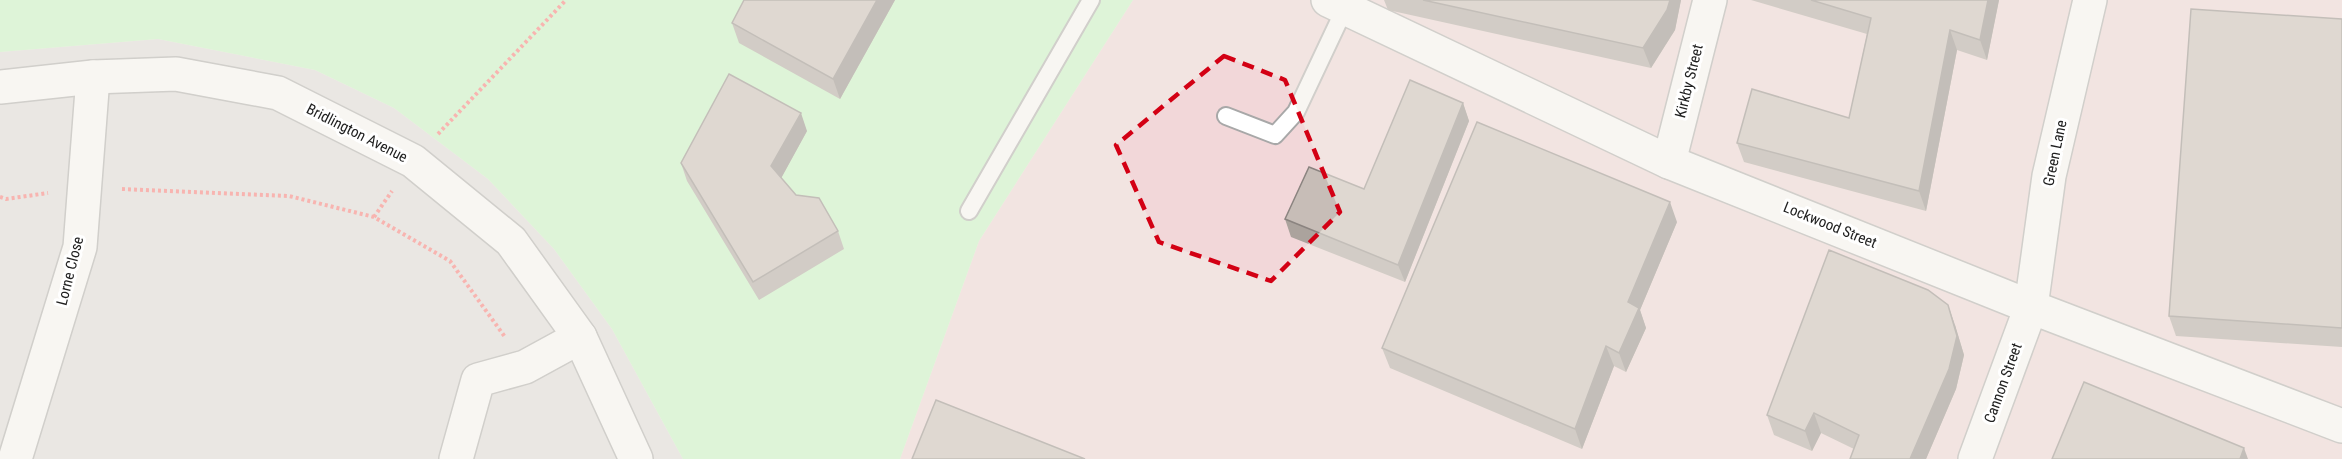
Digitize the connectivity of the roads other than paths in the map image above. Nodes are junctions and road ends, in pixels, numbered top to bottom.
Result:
1 (1091, 0) edge
2 (1710, 0) edge
3 (2090, 0) edge
4 (1337, 4) edge
5 (93, 77) junction
6 (0, 87) edge
7 (1226, 116) dead end
8 (1669, 162) junction
9 (969, 211) dead end
10 (2031, 307) junction
11 (580, 337) junction
12 (2342, 426) edge
13 (15, 459) edge
14 (456, 459) edge
15 (636, 459) edge
16 (1975, 459) edge

1 - 9 lane
2 - 8 street, Kirkby Street
3 - 10 street, Green Lane
4 - 7 lane
4 - 8 street, Lockwood Street
5 - 6 street, Bridlington Avenue
5 - 11 street, Bridlington Avenue
5 - 13 street, Lorne Close
8 - 10 street, Lockwood Street
10 - 12 street, Lockwood Street
10 - 16 street, Cannon Street
11 - 14 street
11 - 15 street, Bridlington Avenue

